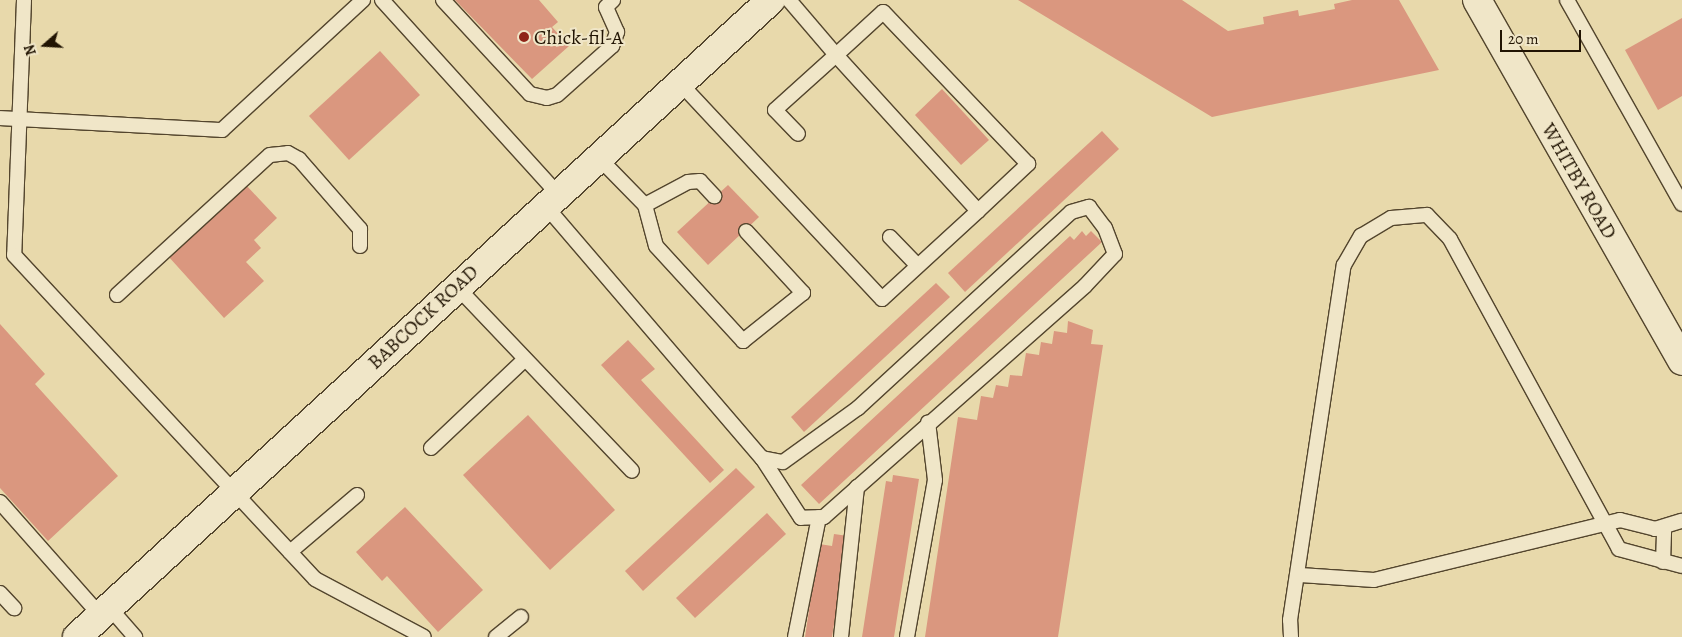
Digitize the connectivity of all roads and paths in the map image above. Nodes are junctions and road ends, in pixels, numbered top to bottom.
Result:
1 (24, 0) edge
2 (363, 0) edge
3 (382, 0) edge
4 (443, 0) edge
5 (771, 0) edge
6 (789, 0) edge
7 (1477, 0) edge
8 (1567, 0) edge
9 (610, 3) edge
10 (836, 55) junction
11 (679, 82) junction
12 (0, 118) edge
13 (20, 119) junction
14 (798, 134) dead end
15 (597, 156) junction
16 (714, 196) dead end
17 (550, 199) junction
18 (1682, 204) edge
19 (645, 205) junction
20 (978, 211) junction
21 (746, 231) dead end
22 (890, 237) dead end
23 (360, 246) dead end
24 (918, 266) junction
25 (456, 286) junction
26 (117, 295) dead end
27 (525, 359) junction
28 (1682, 361) edge
29 (928, 422) junction
30 (431, 448) dead end
31 (762, 458) junction
32 (632, 471) dead end
33 (857, 487) junction
34 (233, 492) junction
35 (357, 495) dead end
36 (0, 502) edge
37 (819, 518) junction
38 (1682, 521) edge
39 (1602, 525) junction
40 (1664, 529) junction
41 (290, 552) junction
42 (1663, 562) junction
43 (1682, 566) edge
44 (1300, 575) junction
45 (0, 593) edge
46 (14, 608) dead end
47 (104, 611) junction
48 (521, 617) dead end
49 (77, 637) edge
50 (134, 637) edge
51 (424, 637) edge
52 (496, 637) edge
53 (795, 637) edge
54 (841, 637) edge
55 (907, 637) edge
56 (1291, 637) edge

1 - 13 lane
2 - 13 lane
3 - 17 lane
4 - 9 lane
5 - 11 main road, BABCOCK ROAD
6 - 10 lane
7 - 28 main road, WHITBY ROAD
8 - 18 lane
10 - 14 lane
10 - 20 lane
10 - 20 lane
11 - 15 main road, BABCOCK ROAD
11 - 24 lane
12 - 13 lane
13 - 34 lane
15 - 17 main road, BABCOCK ROAD
15 - 19 lane
16 - 19 lane
17 - 25 main road, BABCOCK ROAD
17 - 31 lane
19 - 21 lane
20 - 24 lane
22 - 24 lane
23 - 26 lane
25 - 27 lane
25 - 34 main road, BABCOCK ROAD
27 - 30 lane
27 - 32 lane
29 - 31 lane
29 - 33 lane
29 - 55 lane
31 - 37 lane
33 - 37 lane
33 - 54 lane
34 - 41 lane
34 - 47 main road, BABCOCK ROAD
35 - 41 lane
36 - 47 lane
37 - 53 lane
38 - 40 lane
39 - 40 lane
39 - 42 lane
39 - 44 lane
39 - 44 lane
40 - 42 lane
41 - 51 lane
42 - 43 lane
44 - 56 lane
45 - 46 lane
47 - 49 main road, BABCOCK ROAD
47 - 50 lane
48 - 52 lane

